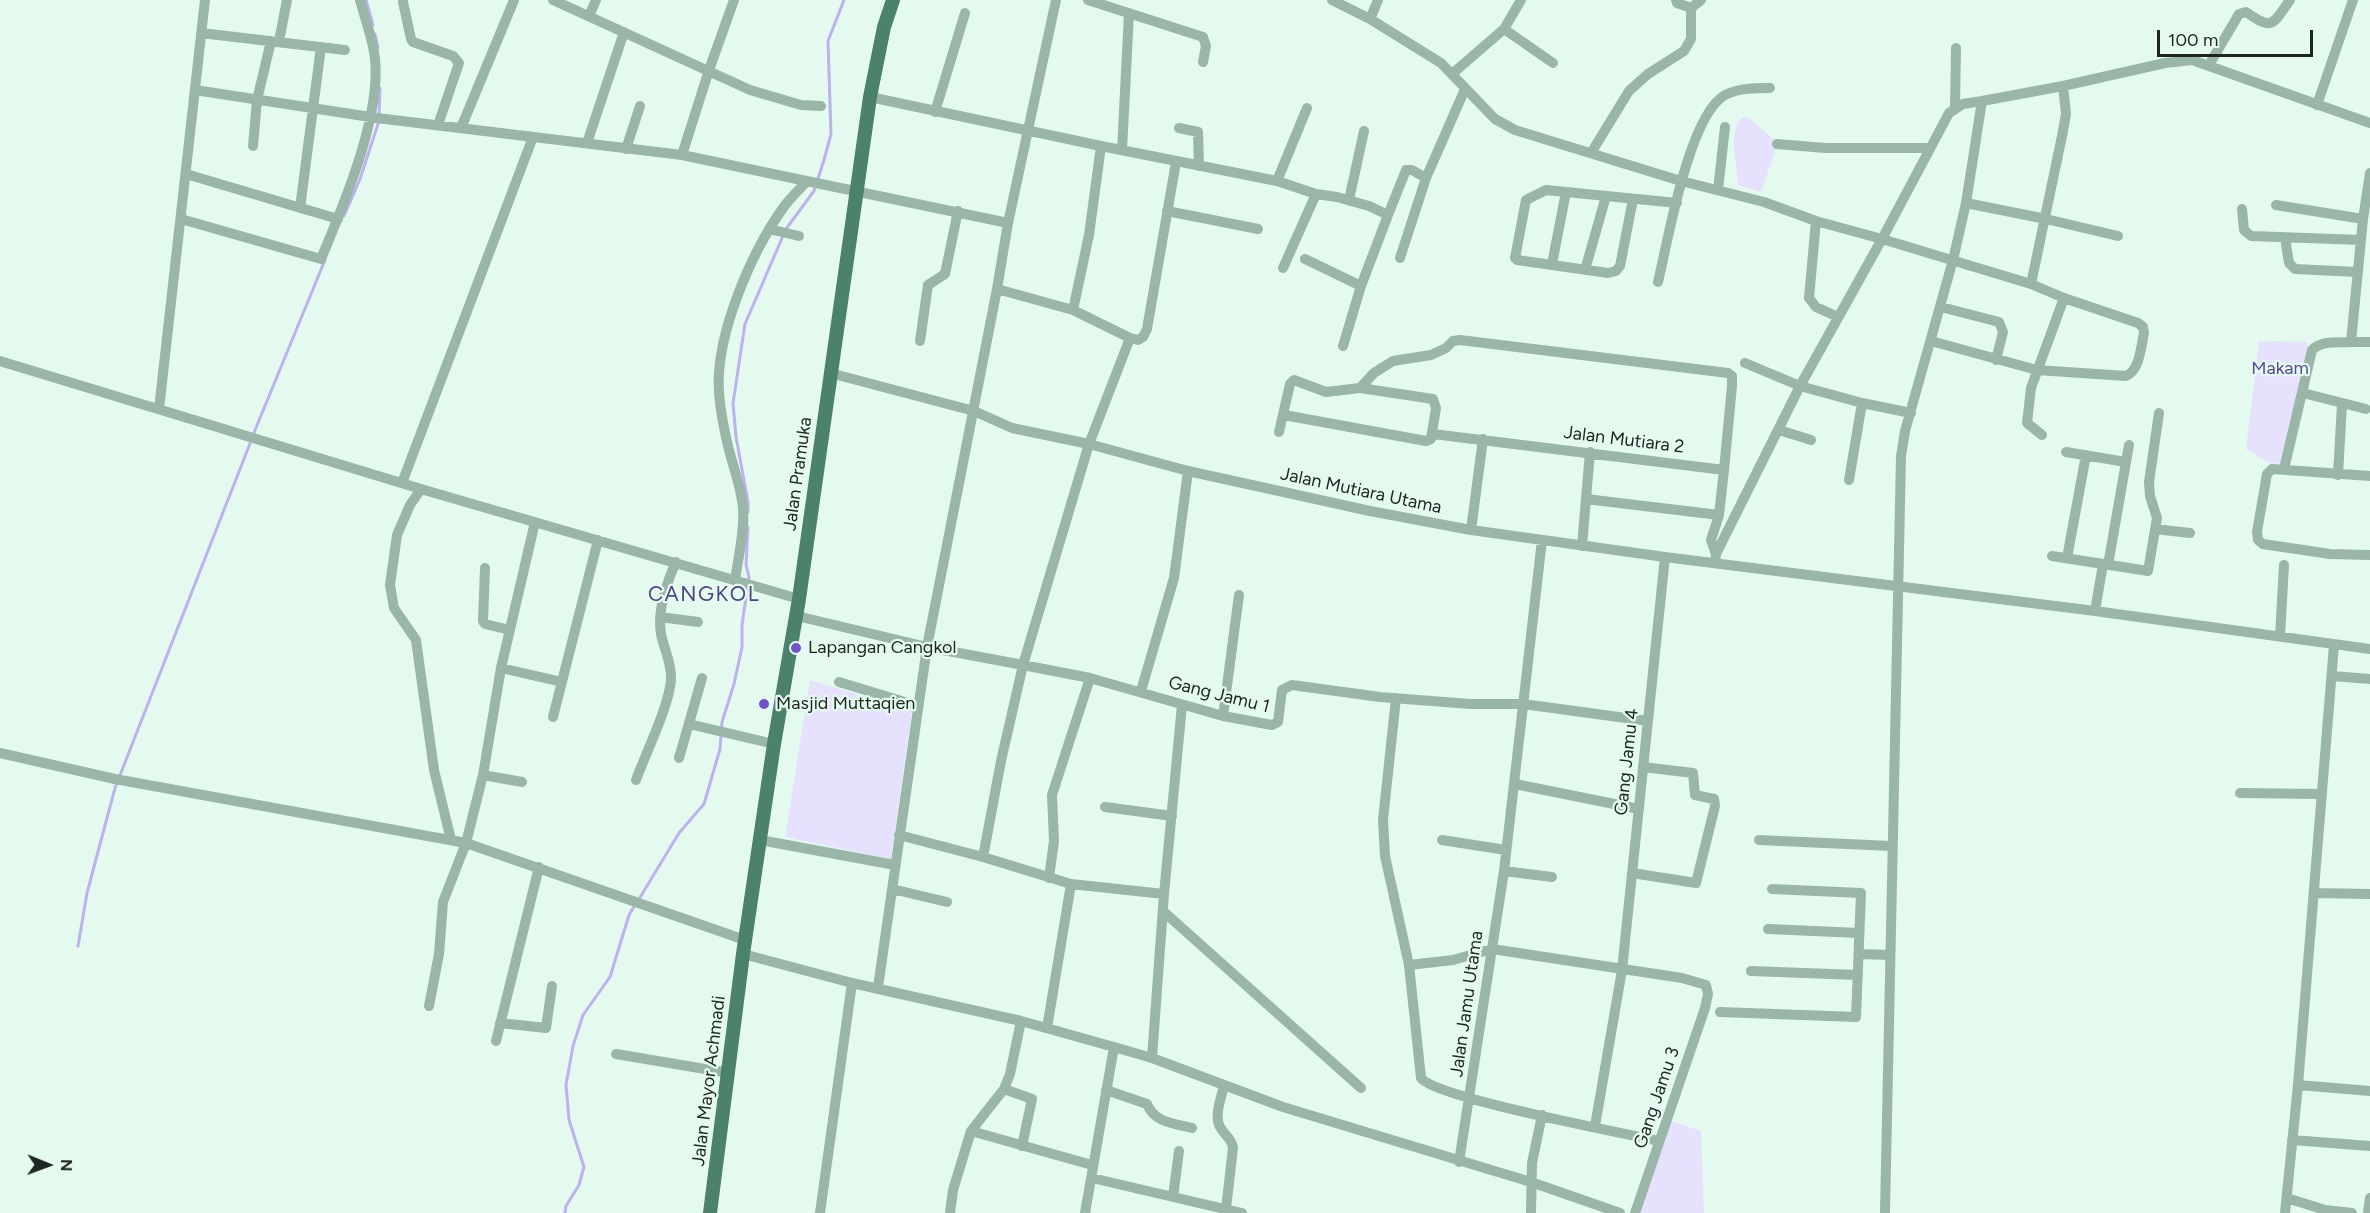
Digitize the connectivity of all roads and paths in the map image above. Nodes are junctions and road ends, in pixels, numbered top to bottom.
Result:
1 (205, 0) edge
2 (287, 0) edge
3 (360, 0) edge
4 (514, 0) edge
5 (553, 0) edge
6 (597, 0) edge
7 (734, 0) edge
8 (893, 0) edge
9 (1056, 0) edge
10 (1088, 0) edge
11 (1332, 0) edge
12 (1378, 0) edge
13 (1521, 0) edge
14 (1676, 0) edge
15 (1701, 0) edge
16 (2290, 0) edge
17 (2353, 0) edge
18 (403, 2) dead end
19 (1110, 3) edge
20 (1691, 8) junction
21 (965, 13) dead end
22 (1129, 13) junction
23 (589, 16) junction
24 (1370, 20) junction
25 (1504, 28) junction
26 (624, 32) junction
27 (201, 33) junction
28 (275, 41) junction
29 (321, 47) junction
30 (1956, 48) dead end
31 (345, 50) dead end
32 (1203, 62) dead end
33 (1553, 63) dead end
34 (2210, 65) junction
35 (709, 70) junction
36 (1452, 74) junction
37 (2063, 86) junction
38 (1770, 88) dead end
39 (1465, 89) junction
40 (195, 90) junction
41 (870, 97) junction
42 (257, 100) junction
43 (1982, 101) junction
44 (2317, 105) junction
45 (640, 106) dead end
46 (821, 106) dead end
47 (1955, 107) junction
48 (1307, 108) dead end
49 (314, 109) junction
50 (935, 112) junction
51 (378, 118) junction
52 (2370, 123) edge
53 (438, 125) junction
54 (1725, 127) dead end
55 (461, 128) junction
56 (1179, 128) dead end
57 (1364, 131) dead end
58 (1028, 132) junction
59 (533, 137) junction
60 (587, 143) junction
61 (1777, 144) dead end
62 (253, 146) dead end
63 (1101, 146) junction
64 (1930, 148) junction
65 (627, 149) junction
66 (1122, 150) junction
67 (1591, 153) junction
68 (682, 155) junction
69 (1176, 162) junction
70 (1199, 166) junction
71 (186, 174) junction
72 (2370, 174) edge
73 (1426, 178) junction
74 (1277, 181) junction
75 (813, 182) junction
76 (1681, 182) junction
77 (858, 190) junction
78 (1718, 190) junction
79 (1566, 192) junction
80 (1316, 194) junction
81 (1606, 195) junction
82 (1633, 199) junction
83 (1349, 201) junction
84 (1677, 203) junction
85 (1966, 203) junction
86 (2276, 206) dead end
87 (300, 208) junction
88 (2242, 208) dead end
89 (958, 211) junction
90 (1167, 211) junction
91 (1388, 215) junction
92 (182, 219) junction
93 (338, 219) junction
94 (2046, 219) junction
95 (2363, 219) junction
96 (1816, 221) junction
97 (1008, 223) junction
98 (769, 229) junction
99 (1258, 229) dead end
100 (799, 236) dead end
101 (2118, 236) dead end
102 (2285, 238) junction
103 (1882, 239) junction
104 (2361, 240) junction
105 (1400, 258) dead end
106 (1305, 259) dead end
107 (1953, 260) junction
108 (1552, 264) junction
109 (1283, 268) dead end
110 (1586, 270) junction
111 (2357, 272) junction
112 (1658, 282) dead end
113 (2031, 284) junction
114 (1361, 286) junction
115 (997, 290) junction
116 (2064, 298) junction
117 (1941, 307) junction
118 (1073, 310) junction
119 (1838, 317) junction
120 (1130, 338) junction
121 (920, 341) dead end
122 (1931, 341) junction
123 (2351, 342) junction
124 (2370, 342) edge
125 (1343, 346) dead end
126 (0, 360) edge
127 (1996, 360) junction
128 (1745, 363) dead end
129 (2037, 370) junction
130 (830, 373) junction
131 (1800, 386) junction
132 (1360, 388) junction
133 (2303, 393) junction
134 (1862, 403) junction
135 (2342, 404) junction
136 (159, 409) junction
137 (2366, 409) dead end
138 (974, 411) junction
139 (2159, 412) dead end
140 (1911, 413) junction
141 (1284, 415) junction
142 (1779, 430) junction
143 (1279, 432) dead end
144 (1433, 434) junction
145 (2042, 435) dead end
146 (1483, 439) junction
147 (1811, 440) dead end
148 (1089, 444) junction
149 (2129, 445) dead end
150 (1590, 452) junction
151 (2066, 452) dead end
152 (2086, 455) junction
153 (2126, 462) junction
154 (2284, 469) junction
155 (1724, 470) junction
156 (1188, 471) junction
157 (2337, 475) junction
158 (2370, 476) edge
159 (1849, 480) dead end
160 (402, 483) junction
161 (421, 489) junction
162 (1586, 499) junction
163 (1719, 515) junction
164 (535, 522) junction
165 (2155, 529) junction
166 (1471, 530) junction
167 (2190, 533) dead end
168 (598, 540) junction
169 (1542, 540) junction
170 (1582, 546) junction
171 (2370, 555) edge
172 (2052, 556) dead end
173 (1665, 557) junction
174 (2067, 558) junction
175 (1715, 559) junction
176 (676, 562) junction
177 (2105, 564) junction
178 (2284, 565) dead end
179 (485, 568) dead end
180 (745, 584) junction
181 (1897, 586) junction
182 (1239, 595) dead end
183 (799, 599) junction
184 (2095, 611) junction
185 (796, 616) junction
186 (660, 617) junction
187 (698, 622) dead end
188 (510, 630) junction
189 (2280, 636) junction
190 (2334, 645) junction
191 (927, 647) junction
192 (2370, 649) edge
193 (1023, 665) junction
194 (501, 668) junction
195 (2332, 676) junction
196 (702, 678) dead end
197 (1090, 678) junction
198 (2370, 679) edge
199 (562, 682) junction
200 (839, 682) dead end
201 (1141, 691) junction
202 (1396, 698) junction
203 (1523, 704) junction
204 (1182, 705) junction
205 (918, 706) junction
206 (1223, 716) junction
207 (553, 717) dead end
208 (1648, 721) junction
209 (689, 724) junction
210 (774, 744) junction
211 (1, 755) edge
212 (679, 758) dead end
213 (1643, 767) junction
214 (483, 775) junction
215 (636, 780) dead end
216 (522, 782) dead end
217 (1515, 784) junction
218 (2240, 793) dead end
219 (2321, 794) junction
220 (1105, 807) dead end
221 (1639, 809) junction
222 (1172, 816) junction
223 (899, 836) junction
224 (451, 840) junction
225 (760, 840) junction
226 (1442, 840) dead end
227 (1759, 840) dead end
228 (466, 843) junction
229 (1891, 846) junction
230 (1506, 850) junction
231 (983, 857) junction
232 (895, 865) junction
233 (539, 867) junction
234 (1504, 871) junction
235 (1632, 873) junction
236 (1552, 877) dead end
237 (1050, 878) junction
238 (1071, 884) junction
239 (892, 889) junction
240 (1772, 889) dead end
241 (2314, 893) junction
242 (1164, 894) junction
243 (2370, 894) edge
244 (947, 902) dead end
245 (1164, 912) junction
246 (1768, 929) dead end
247 (1859, 933) junction
248 (745, 940) junction
249 (1492, 949) junction
250 (743, 954) junction
251 (1858, 954) junction
252 (1889, 955) junction
253 (1409, 965) junction
254 (1622, 970) junction
255 (1751, 971) dead end
256 (1858, 975) junction
257 (852, 983) junction
258 (552, 986) dead end
259 (878, 987) junction
260 (429, 1006) dead end
261 (1720, 1012) dead end
262 (1022, 1021) junction
263 (500, 1023) junction
264 (1047, 1028) junction
265 (496, 1041) dead end
266 (1114, 1047) junction
267 (616, 1054) dead end
268 (1152, 1059) junction
269 (729, 1073) junction
270 (2298, 1085) junction
271 (1224, 1086) junction
272 (1361, 1088) dead end
273 (1004, 1089) junction
274 (1106, 1090) junction
275 (2370, 1091) edge
276 (1470, 1099) junction
277 (1542, 1114) junction
278 (1595, 1126) junction
279 (1192, 1128) dead end
280 (971, 1131) junction
281 (2292, 1140) junction
282 (1659, 1141) junction
283 (1022, 1146) junction
284 (2370, 1146) edge
285 (1179, 1151) dead end
286 (1459, 1162) junction
287 (1092, 1166) junction
288 (1092, 1178) junction
289 (1531, 1182) junction
290 (1173, 1197) junction
291 (2287, 1198) junction
292 (2370, 1198) edge
293 (1226, 1209) junction
294 (710, 1213) edge
295 (820, 1213) edge
296 (950, 1213) edge
297 (1085, 1213) edge
298 (1242, 1213) edge
299 (1531, 1213) edge
300 (1620, 1213) edge
301 (1635, 1213) edge
302 (1885, 1213) edge
303 (2286, 1213) edge
304 (2352, 1213) edge
305 (2368, 1213) edge

1 - 27 street
2 - 28 street
3 - 51 street
4 - 55 street
5 - 23 street
6 - 23 street
7 - 35 street
8 - 41 main road, Jalan Pramuka
9 - 58 street
10 - 19 street
11 - 24 street
12 - 24 street
13 - 25 street
14 - 20 street
15 - 20 street
16 - 34 street
17 - 44 street
18 - 53 street
19 - 22 street
20 - 67 street
21 - 50 street
22 - 32 street
22 - 66 street
23 - 26 street
24 - 36 street
25 - 33 street
25 - 36 street
26 - 35 street
26 - 60 street
27 - 28 street
27 - 40 street
28 - 29 street
28 - 42 street
29 - 31 street
29 - 49 street
30 - 47 street
34 - 37 street
34 - 44 street
35 - 46 street
35 - 68 street
36 - 39 street
37 - 43 street
37 - 94 street
38 - 76 street
39 - 67 street
39 - 73 street
40 - 42 street
40 - 71 street
41 - 50 street
41 - 77 main road, Jalan Pramuka
42 - 49 street
42 - 62 street
43 - 47 street
43 - 85 street
44 - 52 street
45 - 65 street
47 - 64 street
48 - 74 street
49 - 51 street
49 - 87 street
50 - 58 street
51 - 53 street
51 - 93 street
53 - 55 street
54 - 78 street
55 - 59 street
56 - 70 street
57 - 83 street
58 - 63 street
58 - 97 street
59 - 60 street
59 - 160 street
60 - 65 street
61 - 64 street
63 - 66 street
63 - 118 street
64 - 103 street
65 - 68 street
66 - 69 street
67 - 76 street
68 - 75 street
69 - 70 street
69 - 90 street
70 - 74 street
71 - 87 street
71 - 92 street
72 - 95 street
73 - 91 street
73 - 105 street
74 - 80 street
75 - 77 street
75 - 98 street
76 - 78 street
76 - 84 street
77 - 89 street
77 - 130 main road, Jalan Pramuka
78 - 96 street
79 - 81 street
79 - 108 street
79 - 108 street
80 - 83 street
80 - 109 street
81 - 82 street
81 - 110 street
82 - 84 street
82 - 110 street
83 - 91 street
84 - 112 street
85 - 94 street
85 - 107 street
86 - 95 street
87 - 93 street
88 - 102 street
89 - 97 street
89 - 121 street
90 - 99 street
90 - 120 street
91 - 114 street
92 - 93 street
92 - 136 street
94 - 101 street
94 - 113 street
95 - 104 street
96 - 103 street
96 - 119 street
97 - 115 street
98 - 100 street
98 - 180 street
102 - 104 street
102 - 111 street
103 - 107 street
103 - 119 street
104 - 111 street
106 - 114 street
107 - 113 street
107 - 117 street
108 - 110 street
111 - 123 street
113 - 116 street
114 - 125 street
115 - 118 street
115 - 138 street
116 - 129 street
116 - 129 street
117 - 122 street
117 - 127 street
118 - 120 street
119 - 131 street
120 - 148 street
122 - 127 street
122 - 140 street
123 - 124 street
123 - 133 street
126 - 136 street
127 - 129 street
128 - 131 street
129 - 145 street
130 - 138 street, Jalan Mutiara Utama
130 - 183 main road, Jalan Pramuka
131 - 134 street
131 - 142 street
132 - 141 street
132 - 144 street
132 - 155 street
133 - 135 street
133 - 154 street
134 - 140 street
134 - 159 street
135 - 137 street
135 - 157 street
136 - 160 street
138 - 148 street, Jalan Mutiara Utama
138 - 191 street
139 - 165 street
140 - 181 street
141 - 143 street
141 - 144 street, Jalan Mutiara 2
142 - 147 street
142 - 175 street
144 - 146 street, Jalan Mutiara 2
146 - 150 street, Jalan Mutiara 2
146 - 166 street
148 - 156 street, Jalan Mutiara Utama
148 - 193 street
149 - 153 street
150 - 155 street, Jalan Mutiara 2
150 - 162 street
151 - 152 street
152 - 153 street
152 - 174 street
153 - 177 street
154 - 157 street
154 - 171 street
155 - 163 street
156 - 166 street, Jalan Mutiara Utama
156 - 201 street
157 - 158 street
160 - 161 street
161 - 164 street
161 - 224 street
162 - 163 street
162 - 170 street
163 - 175 street
164 - 168 street
164 - 188 street
165 - 167 street
165 - 177 street
166 - 169 street, Jalan Mutiara Utama
168 - 176 street
168 - 199 street
169 - 170 street, Jalan Mutiara Utama
169 - 203 street, Jalan Jamu Utama
170 - 173 street, Jalan Mutiara Utama
172 - 174 street
173 - 175 street, Jalan Mutiara Utama
173 - 208 street, Gang Jamu 4
174 - 177 street
175 - 181 street, Jalan Mutiara Utama
176 - 180 street
176 - 186 street
177 - 184 street
178 - 189 street
179 - 188 street
180 - 183 street
181 - 184 street, Jalan Mutiara Utama
181 - 229 street
182 - 206 street
183 - 185 main road, Jalan Pramuka
184 - 189 street, Jalan Mutiara Utama
185 - 191 street, Gang Jamu 1
185 - 210 main road, Jalan Pramuka
186 - 187 street
186 - 215 street
188 - 194 street
189 - 190 street, Jalan Mutiara Utama
190 - 192 street, Jalan Mutiara Utama
190 - 195 street
191 - 193 street, Gang Jamu 1
191 - 205 street
193 - 197 street, Gang Jamu 1
193 - 231 street
194 - 199 street
194 - 214 street
195 - 198 street
195 - 219 street
196 - 209 street
197 - 201 street, Gang Jamu 1
197 - 237 street
199 - 207 street
200 - 205 street
201 - 204 street, Gang Jamu 1
202 - 203 street, Gang Jamu 1
202 - 206 street, Gang Jamu 1
202 - 253 street
203 - 208 street, Gang Jamu 1
203 - 217 street, Jalan Jamu Utama
204 - 206 street, Gang Jamu 1
204 - 222 street
205 - 223 street
208 - 213 street, Gang Jamu 4
209 - 210 street
209 - 212 street
210 - 225 main road, Jalan Pramuka
211 - 224 street
213 - 221 street, Gang Jamu 4
213 - 235 street
214 - 216 street
214 - 228 street
217 - 221 street
217 - 230 street, Jalan Jamu Utama
218 - 219 street
219 - 241 street
220 - 222 street
221 - 235 street, Gang Jamu 4
222 - 242 street
223 - 231 street
223 - 232 street
224 - 228 street
225 - 232 street
225 - 248 main road, Jalan Pramuka
226 - 230 street
227 - 229 street
228 - 233 street
228 - 260 street
229 - 252 street
230 - 234 street, Jalan Jamu Utama
231 - 237 street
232 - 239 street
233 - 248 street
233 - 263 street
234 - 236 street
234 - 249 street, Jalan Jamu Utama
235 - 254 street, Gang Jamu 4
237 - 238 street
238 - 242 street
238 - 264 street
239 - 244 street
239 - 259 street
240 - 247 street
241 - 243 street
241 - 270 street
242 - 245 street
245 - 268 street
245 - 272 street
246 - 247 street
247 - 251 street
248 - 250 main road, Jalan Pramuka
249 - 253 street
249 - 254 street
249 - 276 street, Jalan Jamu Utama
250 - 257 street
250 - 269 main road, Jalan Mayor Achmadi
251 - 252 street
251 - 256 street
252 - 302 street
253 - 276 street
254 - 278 street, Gang Jamu 4
254 - 282 street, Gang Jamu 3
255 - 256 street
256 - 261 street
257 - 259 street
257 - 295 street
258 - 263 street
259 - 262 street
262 - 264 street
262 - 273 street
263 - 265 street
264 - 266 street
266 - 268 street
266 - 274 street
267 - 269 street
268 - 271 street
269 - 294 main road, Jalan Mayor Achmadi
270 - 275 street
270 - 281 street
271 - 286 street
271 - 293 street
273 - 280 street
273 - 283 street
274 - 279 street
274 - 287 street
276 - 277 street
276 - 286 street, Jalan Jamu Utama
277 - 278 street
277 - 289 street
278 - 282 street
280 - 283 street
280 - 296 street
281 - 284 street
281 - 291 street
282 - 301 street, Gang Jamu 3
283 - 287 street
285 - 290 street
286 - 289 street
287 - 288 street
288 - 290 street
288 - 297 street
289 - 299 street
289 - 300 street
290 - 293 street
291 - 303 street
291 - 304 street
292 - 305 street
293 - 298 street

